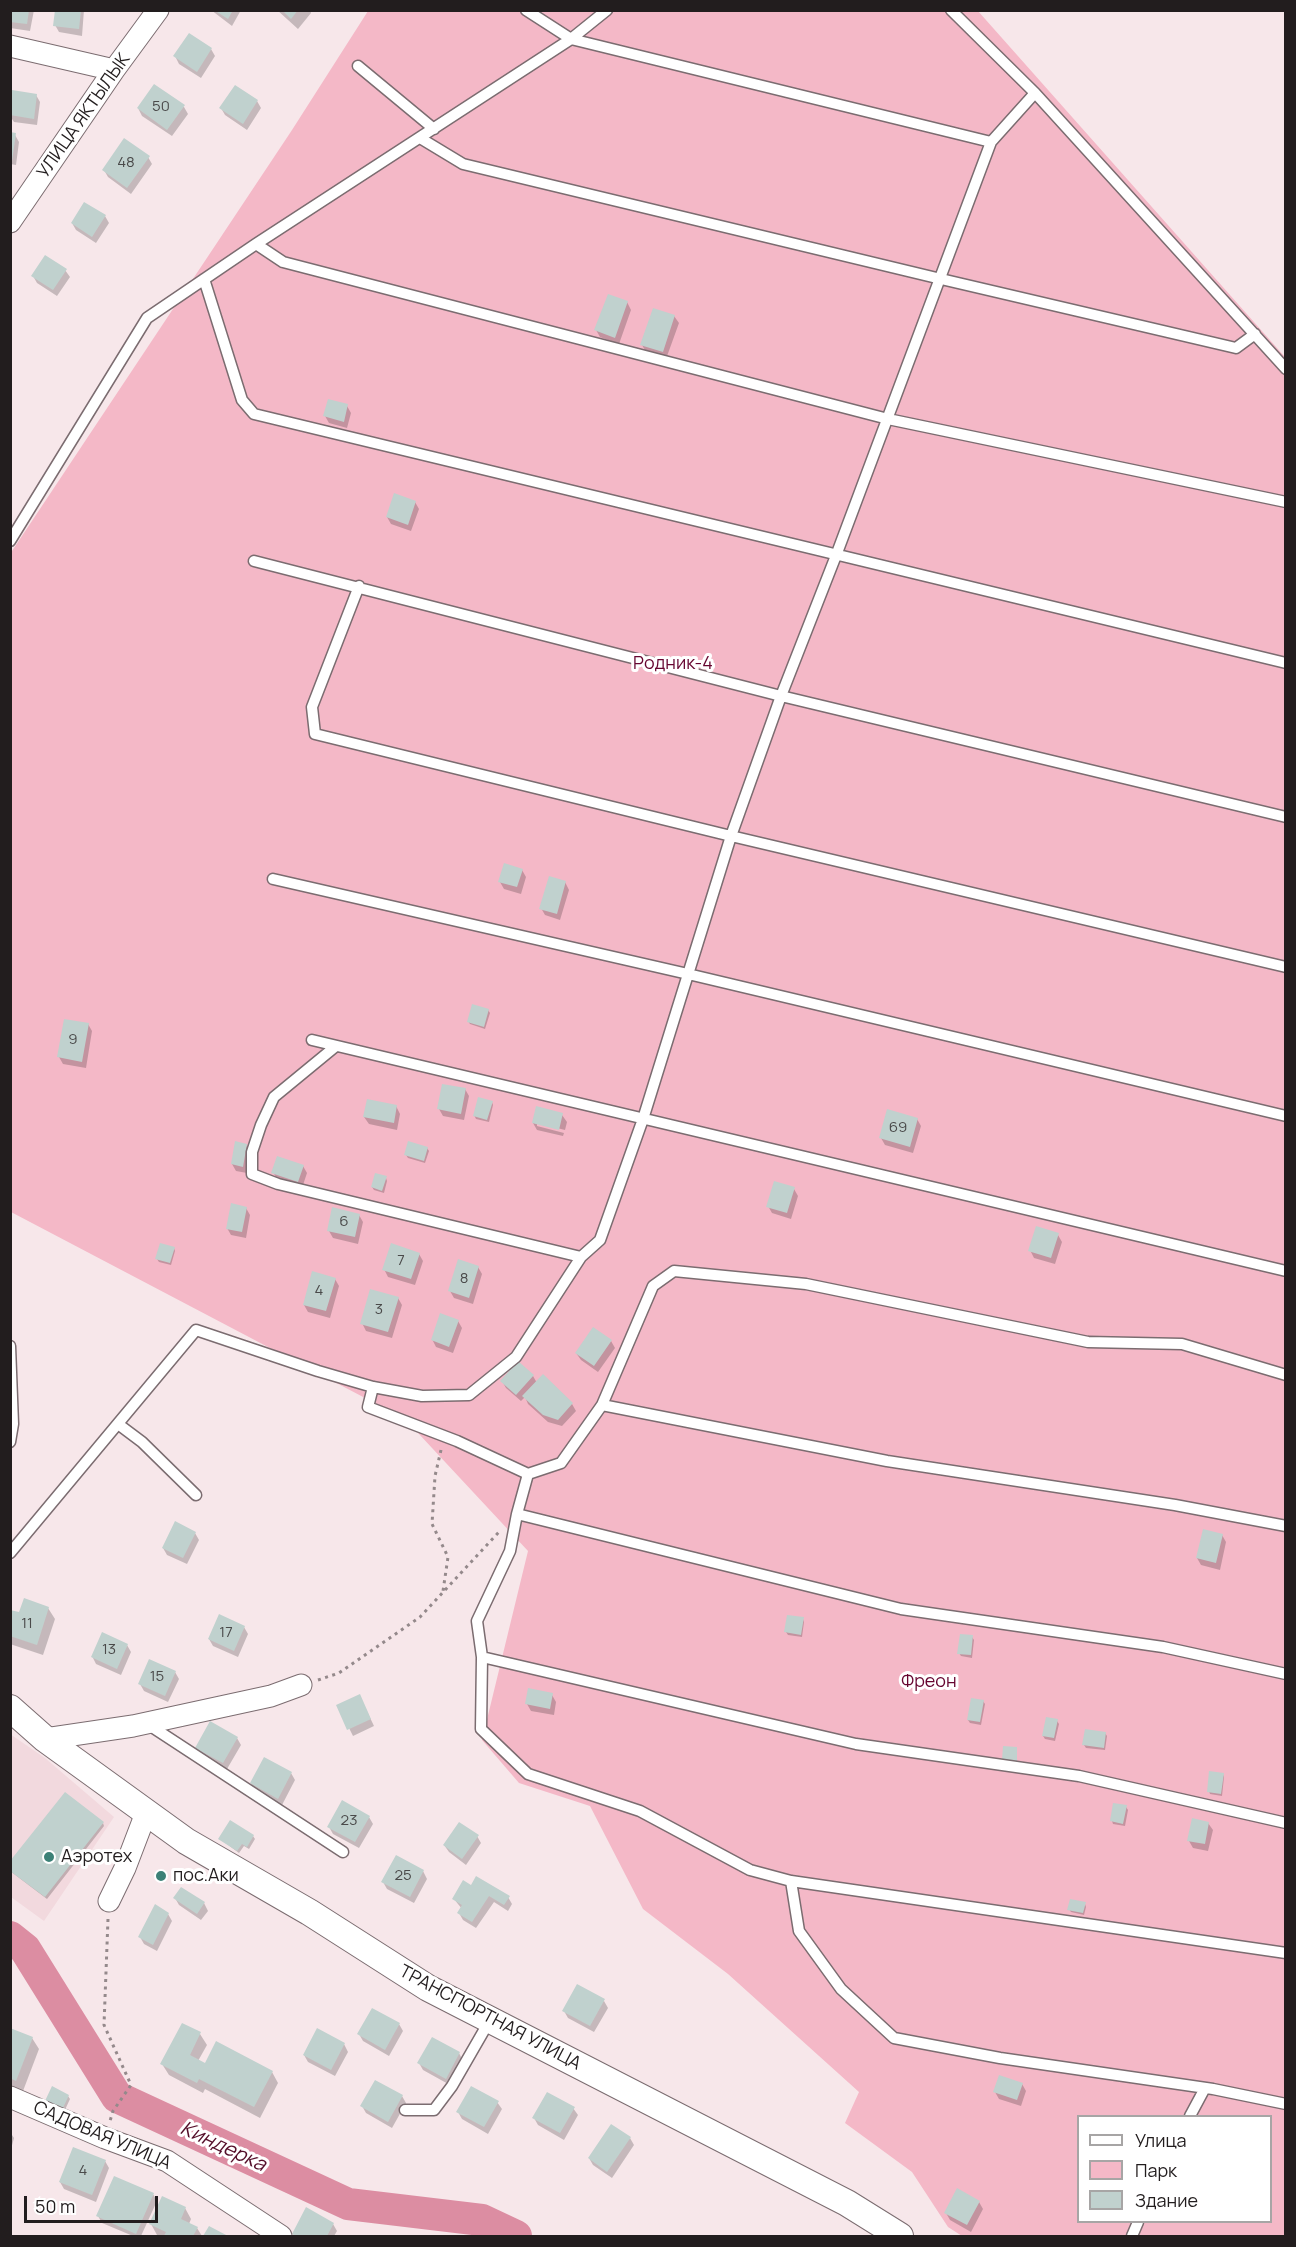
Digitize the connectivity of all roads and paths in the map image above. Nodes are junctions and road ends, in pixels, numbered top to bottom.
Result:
1 (158, 10) edge
2 (526, 10) edge
3 (607, 10) edge
4 (951, 10) edge
5 (572, 39) junction
6 (10, 46) edge
7 (358, 66) dead end
8 (114, 70) junction
9 (1035, 93) junction
10 (434, 129) junction
11 (420, 138) junction
12 (991, 142) junction
13 (10, 222) edge
14 (256, 244) junction
15 (204, 279) junction
16 (941, 279) junction
17 (1255, 334) junction
18 (1286, 369) edge
19 (888, 418) junction
20 (1286, 502) edge
21 (10, 541) edge
22 (837, 553) junction
23 (254, 561) dead end
24 (359, 586) junction
25 (1286, 663) edge
26 (781, 696) junction
27 (1286, 817) edge
28 (731, 836) junction
29 (273, 879) dead end
30 (1286, 967) edge
31 (688, 974) junction
32 (312, 1040) dead end
33 (336, 1046) junction
34 (1286, 1116) edge
35 (643, 1119) junction
36 (581, 1257) junction
37 (1286, 1271) edge
38 (10, 1346) edge
39 (1286, 1375) edge
40 (373, 1387) junction
41 (602, 1405) junction
42 (118, 1424) junction
43 (445, 1436) junction
44 (10, 1442) edge
45 (528, 1474) junction
46 (196, 1495) dead end
47 (517, 1514) junction
48 (1286, 1526) edge
49 (10, 1553) edge
50 (442, 1593) junction
51 (482, 1657) junction
52 (1286, 1674) edge
53 (302, 1685) joint
54 (10, 1708) edge
55 (146, 1723) junction
56 (45, 1739) junction
57 (146, 1813) junction
58 (1286, 1823) edge
59 (343, 1852) dead end
60 (791, 1881) junction
61 (109, 1901) joint
62 (1286, 1953) edge
63 (490, 2020) junction
64 (1205, 2088) junction
65 (10, 2097) edge
66 (1286, 2104) edge
67 (405, 2110) dead end
68 (113, 2111) dead end
69 (1191, 2115) edge
70 (281, 2236) edge
71 (900, 2236) edge

1 - 8 street, УЛИЦА ЯКТЫЛЫК
2 - 5 lane
3 - 5 lane
4 - 9 lane
5 - 10 lane
5 - 12 lane
6 - 8 street
7 - 10 lane
8 - 13 street, УЛИЦА ЯКТЫЛЫК
9 - 12 lane
9 - 17 lane
10 - 11 lane
11 - 14 lane
11 - 16 lane
12 - 16 lane
14 - 15 lane
14 - 19 lane
15 - 21 lane
15 - 22 lane
16 - 17 lane
16 - 19 lane
17 - 18 lane
19 - 20 lane
19 - 22 lane
22 - 25 lane
22 - 26 lane
23 - 24 lane
24 - 26 lane
24 - 28 lane
26 - 27 lane
26 - 28 lane
28 - 30 lane
28 - 31 lane
29 - 31 lane
31 - 34 lane
31 - 35 lane
32 - 33 lane
33 - 35 lane
33 - 36 lane
35 - 36 lane
35 - 37 lane
36 - 40 lane
38 - 44 lane
39 - 41 lane
40 - 42 lane
40 - 43 lane
41 - 45 lane
41 - 48 lane
42 - 46 lane
42 - 49 lane
43 - 45 lane
43 - 50 path
45 - 47 lane
47 - 50 path
47 - 51 lane
47 - 52 lane
50 - 53 path
51 - 58 lane
51 - 60 lane
53 - 55 street
54 - 56 street, ТРАНСПОРТНАЯ УЛИЦА
55 - 56 street
55 - 59 lane
56 - 57 street, ТРАНСПОРТНАЯ УЛИЦА
57 - 61 street
57 - 63 street, ТРАНСПОРТНАЯ УЛИЦА
60 - 62 lane
60 - 64 lane
61 - 68 path
63 - 67 lane
63 - 71 street, ТРАНСПОРТНАЯ УЛИЦА
64 - 66 lane
64 - 69 lane
65 - 70 street, САДОВАЯ УЛИЦА

